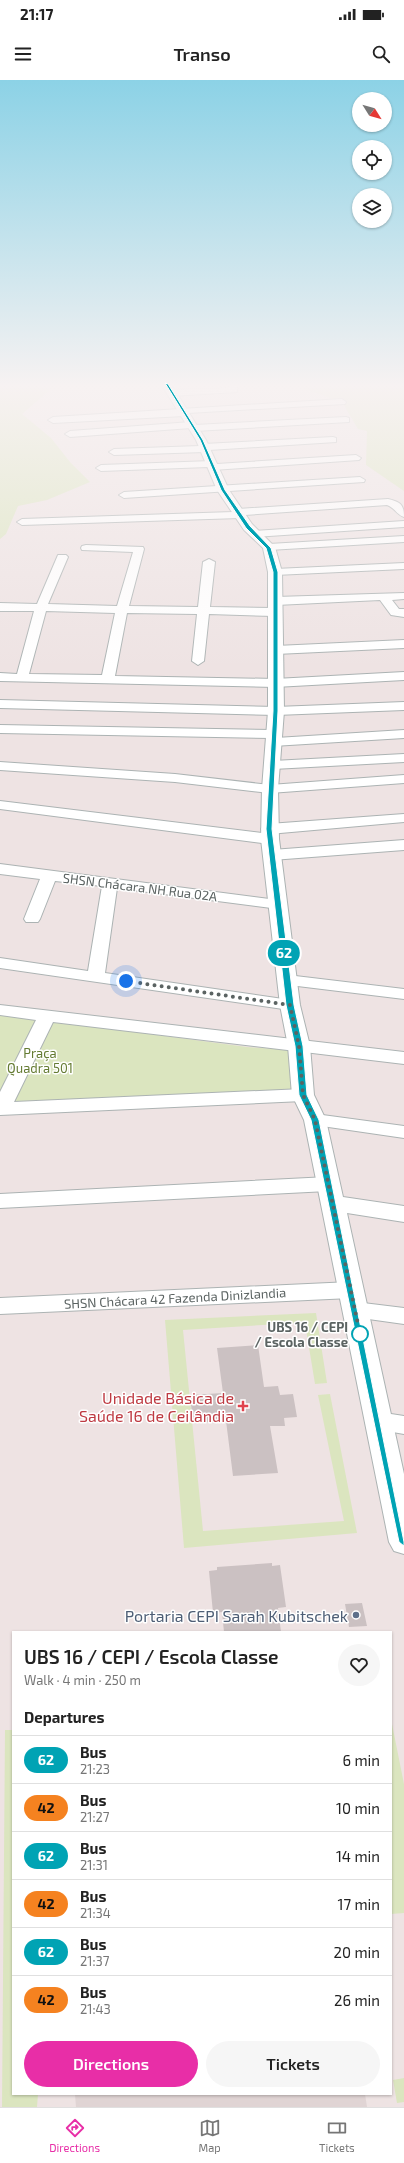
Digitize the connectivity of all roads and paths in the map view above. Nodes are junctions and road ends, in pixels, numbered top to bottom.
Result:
1 (218, 479) edge
2 (360, 480) dead end
3 (223, 490) junction
4 (124, 495) dead end
5 (157, 505) dead end
6 (404, 514) edge
7 (162, 519) junction
8 (22, 522) dead end
9 (243, 523) junction
10 (404, 524) edge
11 (170, 528) dead end
12 (107, 529) dead end
13 (404, 539) edge
14 (86, 548) dead end
15 (269, 548) junction
16 (62, 557) dead end
17 (209, 562) dead end
18 (404, 566) edge
19 (275, 572) junction
20 (404, 596) edge
21 (383, 597) junction
22 (275, 607) junction
23 (0, 608) edge
24 (41, 608) junction
25 (122, 609) junction
26 (204, 611) junction
27 (404, 613) edge
28 (404, 644) edge
29 (276, 650) junction
30 (198, 661) dead end
31 (404, 676) edge
32 (0, 677) edge
33 (21, 678) junction
34 (108, 680) junction
35 (275, 683) junction
36 (0, 704) edge
37 (404, 706) edge
38 (276, 711) junction
39 (0, 729) edge
40 (404, 734) edge
41 (274, 738) junction
42 (404, 758) edge
43 (273, 765) junction
44 (0, 766) edge
45 (404, 779) edge
46 (270, 789) junction
47 (0, 805) edge
48 (404, 818) edge
49 (270, 841) junction
50 (404, 845) edge
51 (0, 870) edge
52 (49, 875) junction
53 (110, 883) junction
54 (279, 904) junction
55 (32, 919) dead end
56 (0, 963) edge
57 (96, 977) junction
58 (287, 980) junction
59 (404, 994) edge
60 (290, 1005) junction
61 (0, 1010) edge
62 (48, 1016) junction
63 (299, 1046) junction
64 (404, 1058) edge
65 (303, 1095) junction
66 (0, 1109) edge
67 (315, 1120) junction
68 (404, 1132) edge
69 (330, 1194) junction
70 (0, 1201) edge
71 (404, 1214) edge
72 (353, 1300) junction
73 (0, 1306) edge
74 (404, 1316) edge
75 (378, 1421) junction
76 (404, 1425) edge
77 (404, 1542) edge

1 - 3 street
2 - 3 street
3 - 4 street
3 - 9 street
5 - 7 street
6 - 9 street
7 - 8 street
7 - 9 street
9 - 10 street
9 - 15 street
11 - 12 street
13 - 15 street
14 - 25 street
15 - 19 street
16 - 24 street
17 - 26 street
18 - 19 street
19 - 22 street
20 - 21 street
21 - 22 street
21 - 27 street
22 - 26 street
22 - 29 street
23 - 24 street
24 - 25 street
24 - 33 street
25 - 26 street
25 - 34 street
26 - 30 street
28 - 29 street
29 - 35 street
31 - 35 street
32 - 33 street
33 - 34 street
34 - 35 street
35 - 38 street
36 - 38 street
37 - 38 street
38 - 41 street
39 - 41 street
40 - 41 street
41 - 43 street
42 - 43 street
43 - 46 street
44 - 46 street
45 - 46 street
46 - 49 street
47 - 49 street
48 - 49 street
49 - 50 street
49 - 54 street
51 - 52 street, SHSN Chácara NH Rua 02A
52 - 53 street, SHSN Chácara NH Rua 02A
52 - 55 street
53 - 54 street, SHSN Chácara NH Rua 02A
53 - 57 street
54 - 58 street
56 - 57 street
57 - 60 street
58 - 59 street
58 - 60 street
60 - 63 street
61 - 62 street
62 - 63 street
62 - 66 street
63 - 64 street
63 - 65 street
65 - 66 street
65 - 67 street
67 - 68 street
67 - 69 street
69 - 70 street
69 - 71 street
69 - 72 street
72 - 73 street, SHSN Chácara 42 Fazenda Dinizlandia
72 - 74 street, SHSN Chácara 42 Fazenda Dinizlandia
72 - 75 street
75 - 76 street
75 - 77 street

